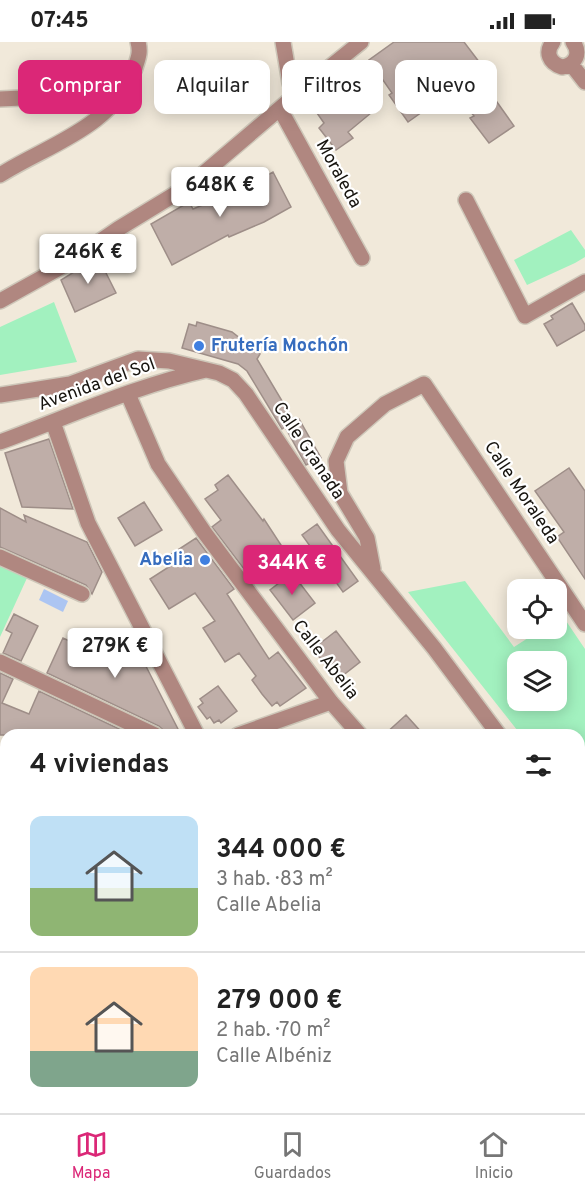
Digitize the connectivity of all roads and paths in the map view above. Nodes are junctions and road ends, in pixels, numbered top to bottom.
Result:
1 (138, 42) edge
2 (283, 42) edge
3 (362, 42) edge
4 (553, 42) edge
5 (573, 42) edge
6 (286, 60) edge
7 (339, 60) edge
8 (571, 64) junction
9 (585, 82) edge
10 (18, 98) edge
11 (0, 99) edge
12 (280, 109) joint
13 (0, 175) edge
14 (466, 200) dead end
15 (362, 258) dead end
16 (585, 282) edge
17 (0, 301) edge
18 (209, 370) junction
19 (128, 394) junction
20 (0, 395) edge
21 (53, 422) junction
22 (0, 442) edge
23 (0, 557) edge
24 (374, 572) junction
25 (82, 594) dead end
26 (585, 624) edge
27 (0, 662) edge
28 (331, 702) junction
29 (143, 729) edge
30 (194, 729) edge
31 (255, 729) edge
32 (355, 729) edge
33 (494, 729) edge

1 - 13 street
2 - 6 street
3 - 7 street
4 - 8 street
5 - 8 street
8 - 9 street
10 - 11 street
12 - 15 street, Moraleda
12 - 17 street
14 - 16 street
18 - 19 street, Avenida del Sol
18 - 20 street, Calle Granada
18 - 24 street, Calle Granada
19 - 21 street, Avenida del Sol
19 - 28 street, Calle Abelia
21 - 22 street, Avenida del Sol
21 - 30 street
23 - 25 street
24 - 26 street, Calle Moraleda
24 - 33 street, Calle Granada
27 - 29 street
28 - 31 street
28 - 32 street, Calle Abelia

